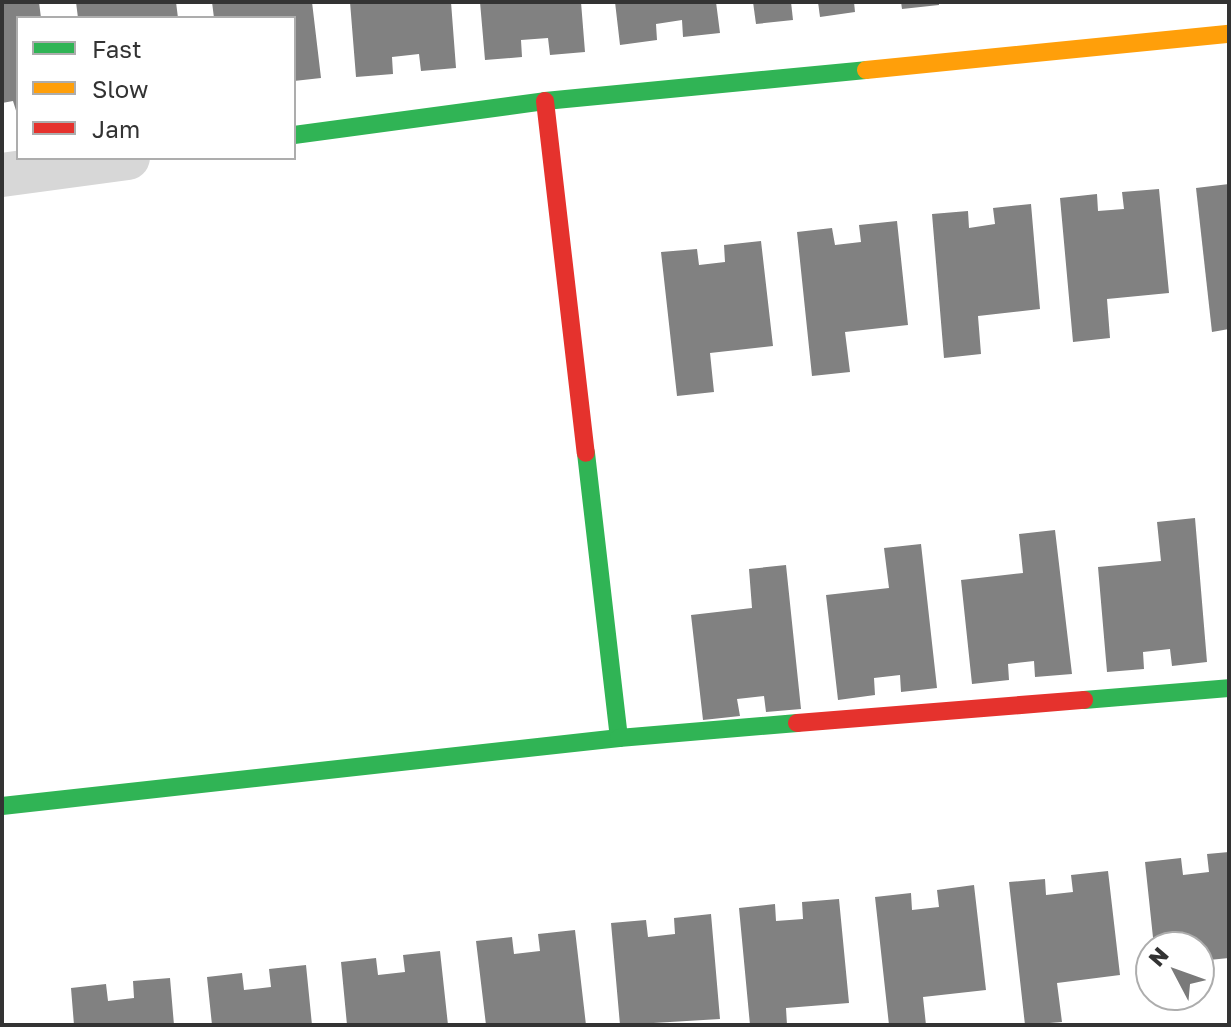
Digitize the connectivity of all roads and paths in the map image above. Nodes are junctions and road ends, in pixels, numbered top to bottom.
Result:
1 (1229, 34) edge
2 (545, 101) junction
3 (296, 135) edge
4 (113, 160) edge
5 (2, 175) edge
6 (1229, 688) edge
7 (619, 738) junction
8 (2, 806) edge

1 - 2 street
2 - 3 street
2 - 7 street
4 - 5 street
6 - 7 street
7 - 8 street

